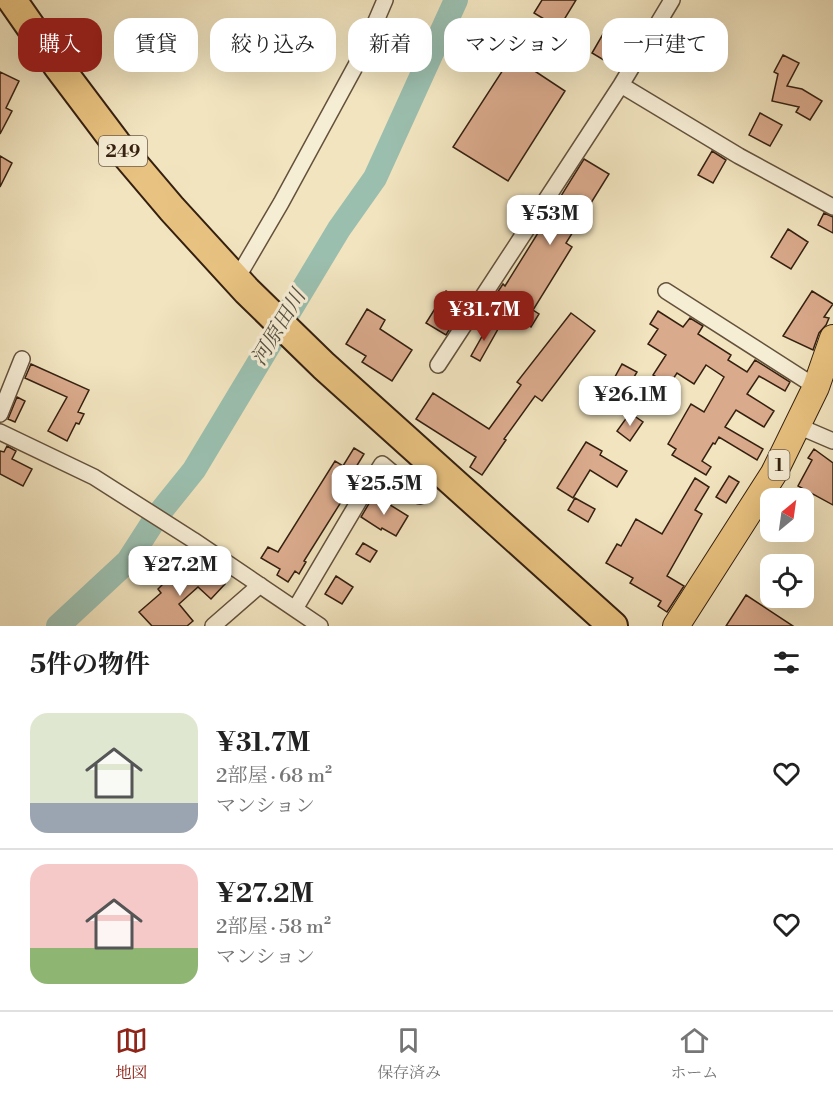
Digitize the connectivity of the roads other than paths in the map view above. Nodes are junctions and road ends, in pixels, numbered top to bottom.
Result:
1 (12, 0) edge
2 (385, 0) edge
3 (672, 0) edge
4 (621, 85) junction
5 (833, 207) edge
6 (242, 285) junction
7 (666, 291) dead end
8 (833, 338) edge
9 (22, 359) dead end
10 (438, 365) dead end
11 (816, 387) junction
12 (0, 414) edge
13 (798, 426) junction
14 (0, 432) edge
15 (833, 441) edge
16 (420, 496) dead end
17 (260, 585) junction
18 (296, 609) junction
19 (213, 626) edge
20 (321, 626) edge
21 (613, 626) edge
22 (675, 626) edge

1 - 6 highway, 249
2 - 6 street
3 - 4 street
4 - 5 street
4 - 10 street
6 - 21 highway, 249
7 - 11 street
8 - 11 main road, 1
9 - 12 street
11 - 13 main road, 1
13 - 15 street
13 - 22 main road, 1
14 - 17 street
16 - 18 street
17 - 18 street
17 - 19 street
18 - 20 street

